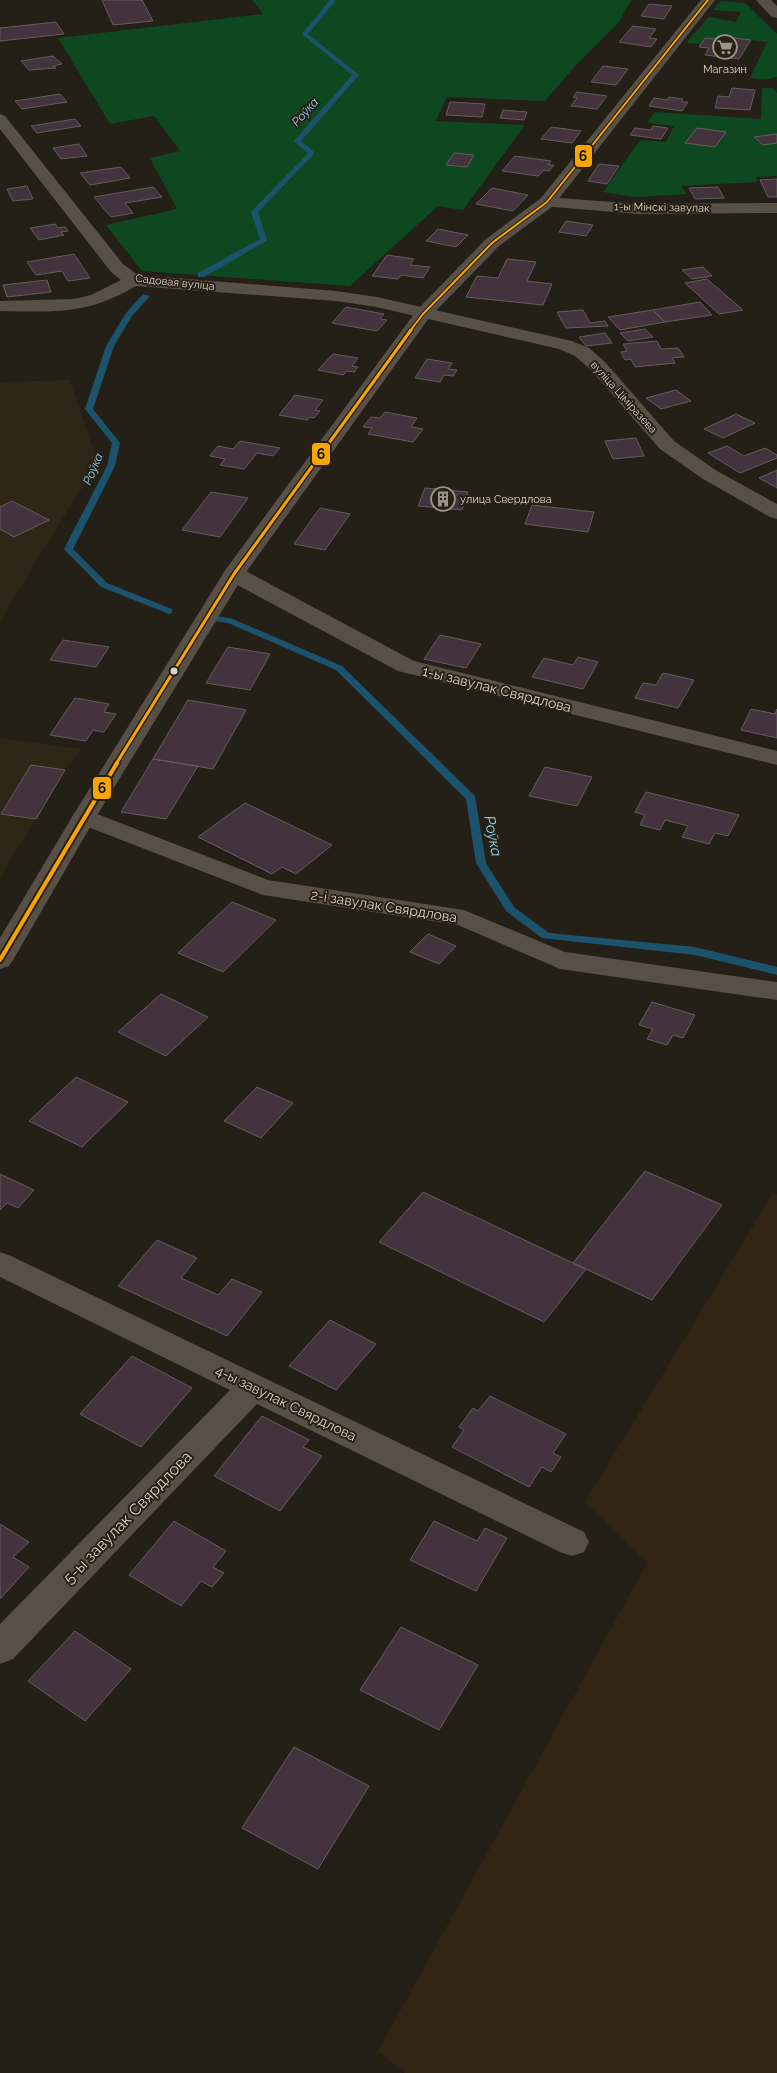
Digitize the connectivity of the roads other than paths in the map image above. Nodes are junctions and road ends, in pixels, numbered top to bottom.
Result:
1 (708, 0) edge
2 (763, 0) edge
3 (777, 14) edge
4 (0, 119) edge
5 (547, 202) junction
6 (777, 208) edge
7 (134, 280) junction
8 (0, 306) edge
9 (423, 314) junction
10 (777, 514) edge
11 (234, 574) junction
12 (777, 758) edge
13 (84, 817) junction
14 (0, 960) edge
15 (777, 990) edge
16 (0, 1264) edge
17 (253, 1387) junction
18 (572, 1542) dead end
19 (0, 1648) edge

1 - 5 street
2 - 3 street
4 - 7 street, Садовая вуліца
5 - 6 street, 1-ы Мінскі завулак
5 - 9 street
7 - 8 street
7 - 9 street, Садовая вуліца
9 - 10 street, вуліца Ціміразева
9 - 11 street
11 - 12 street, 1-ы завулак Свярдлова
11 - 13 street
13 - 14 street
13 - 15 street, 2-і завулак Свярдлова
16 - 17 street, 4-ы завулак Свярдлова
17 - 18 street, 4-ы завулак Свярдлова
17 - 19 street, 5-ы завулак Свярдлова

